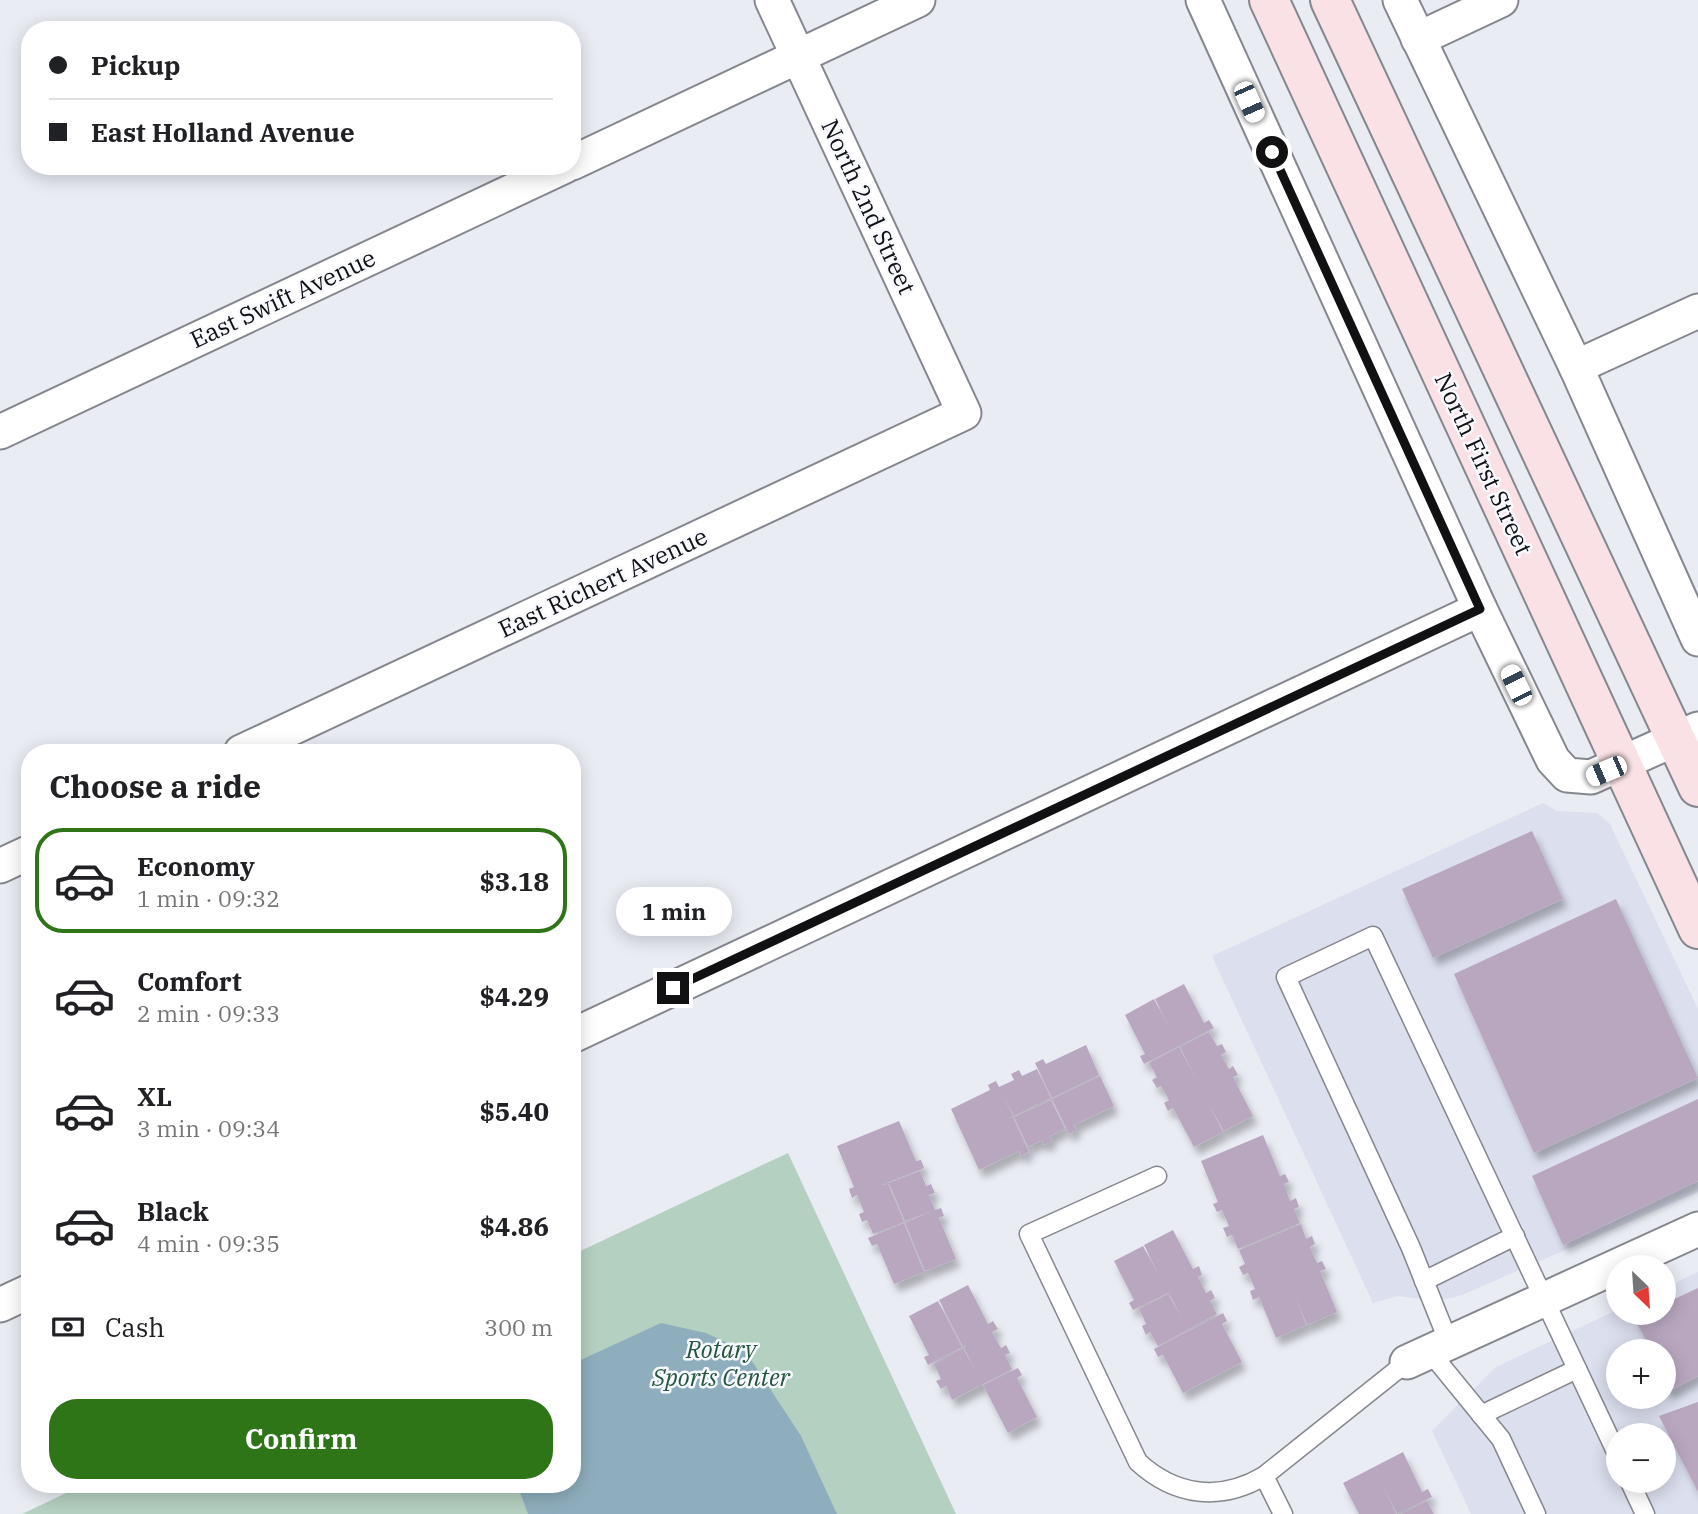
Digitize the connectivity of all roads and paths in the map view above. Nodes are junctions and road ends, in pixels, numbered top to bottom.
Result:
1 (772, 0) edge
2 (918, 0) edge
3 (1203, 0) edge
4 (1269, 0) edge
5 (1330, 0) edge
6 (1400, 0) edge
7 (1501, 0) edge
8 (1418, 39) junction
9 (798, 57) junction
10 (581, 159) edge
11 (546, 175) edge
12 (1698, 311) edge
13 (1576, 367) junction
14 (964, 413) joint
15 (0, 432) edge
16 (1480, 609) junction
17 (1698, 639) edge
18 (1687, 734) edge
19 (258, 744) edge
20 (1622, 764) junction
21 (1698, 788) edge
22 (21, 856) edge
23 (0, 866) edge
24 (1698, 929) edge
25 (581, 1032) edge
26 (1157, 1176) dead end
27 (1698, 1229) edge
28 (1515, 1236) junction
29 (1424, 1281) junction
30 (21, 1294) edge
31 (1545, 1299) junction
32 (0, 1304) edge
33 (1429, 1352) junction
34 (1577, 1369) junction
35 (1481, 1415) junction
36 (1606, 1430) edge
37 (1264, 1476) junction
38 (1635, 1493) edge
39 (1283, 1514) edge
40 (1536, 1514) edge
41 (1645, 1514) edge

1 - 9 street, North 2nd Street
2 - 9 street
3 - 16 street
4 - 20 main road, North First Street
5 - 18 main road
6 - 8 street
7 - 8 street
8 - 13 street
9 - 10 street
9 - 14 street, North 2nd Street
11 - 15 street, East Swift Avenue
12 - 13 street
13 - 17 street
14 - 19 street, East Richert Avenue
16 - 20 street
16 - 25 street
18 - 20 street
18 - 21 main road
20 - 24 main road, North First Street
22 - 23 street
26 - 37 lane
27 - 31 street
28 - 29 lane
28 - 29 lane
28 - 31 lane
29 - 33 lane
30 - 32 street
31 - 33 street
31 - 34 lane
33 - 35 lane
33 - 37 lane
34 - 35 lane
34 - 36 lane
35 - 40 lane
37 - 39 lane
38 - 41 lane

